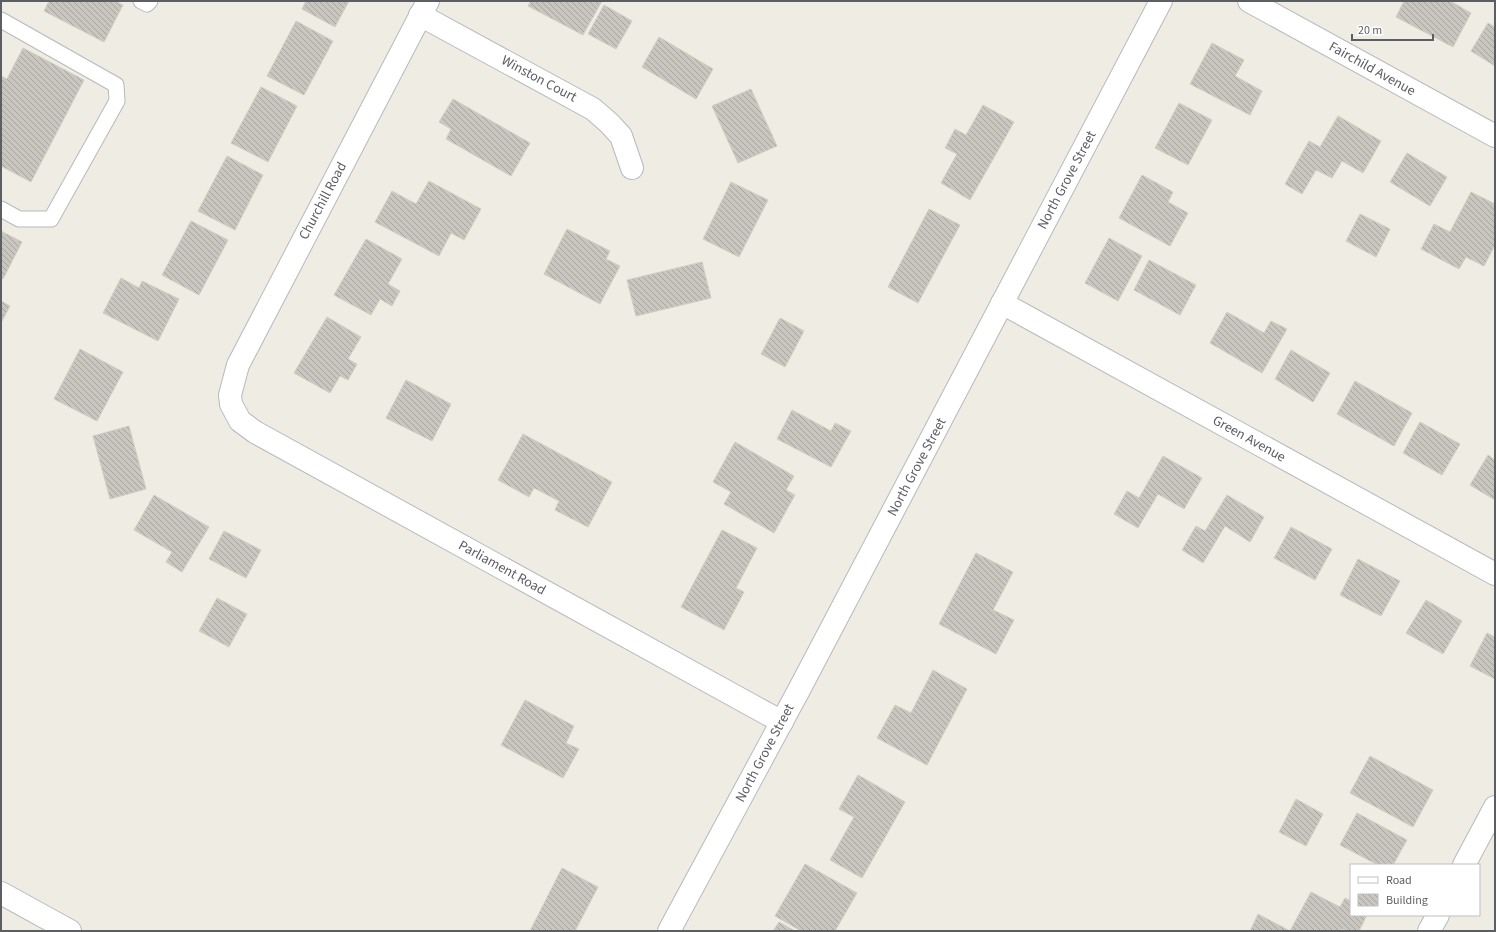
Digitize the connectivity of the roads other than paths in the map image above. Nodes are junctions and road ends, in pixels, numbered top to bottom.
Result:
1 (141, 1) edge
2 (150, 1) edge
3 (1161, 1) edge
4 (1249, 1) edge
5 (424, 8) edge
6 (1, 20) edge
7 (1495, 136) edge
8 (632, 168) dead end
9 (1, 209) edge
10 (1002, 303) junction
11 (231, 404) joint
12 (1495, 574) edge
13 (782, 722) junction
14 (1495, 807) edge
15 (1465, 864) edge
16 (1, 893) edge
17 (1437, 916) edge
18 (70, 931) edge
19 (669, 931) edge
20 (1429, 931) edge

1 - 2 lane
3 - 10 street, North Grove Street
4 - 7 street, Fairchild Avenue
5 - 8 street, Winston Court
5 - 11 street, Churchill Road
6 - 9 lane
10 - 12 street, Green Avenue
10 - 13 street, North Grove Street
11 - 13 street, Parliament Road
13 - 19 street, North Grove Street
14 - 15 street
16 - 18 street
17 - 20 street

